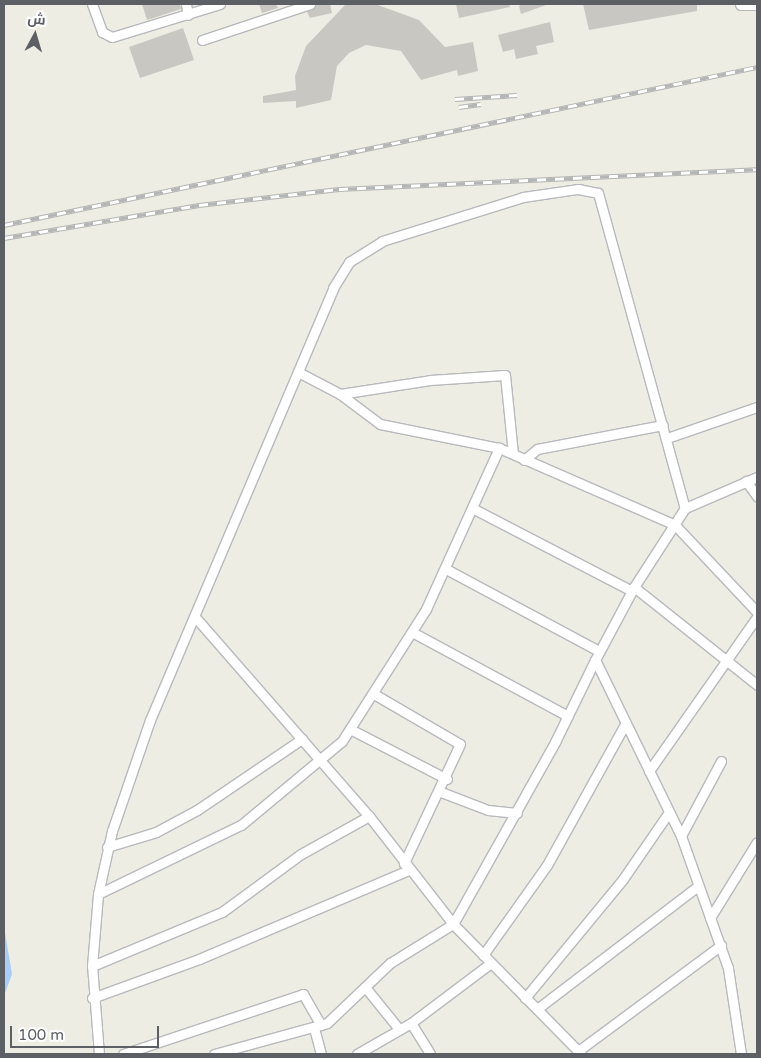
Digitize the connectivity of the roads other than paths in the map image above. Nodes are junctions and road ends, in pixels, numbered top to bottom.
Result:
1 (92, 4) edge
2 (186, 4) edge
3 (220, 4) edge
4 (310, 4) edge
5 (741, 4) edge
6 (755, 4) edge
7 (292, 7) edge
8 (188, 15) junction
9 (202, 40) dead end
10 (298, 372) junction
11 (340, 394) junction
12 (757, 407) edge
13 (663, 425) junction
14 (667, 438) junction
15 (499, 448) junction
16 (513, 454) junction
17 (524, 460) junction
18 (757, 477) edge
19 (746, 481) junction
20 (757, 496) edge
21 (685, 508) junction
22 (474, 509) junction
23 (675, 525) junction
24 (446, 569) junction
25 (633, 589) junction
26 (757, 612) edge
27 (757, 617) edge
28 (196, 618) junction
29 (412, 632) junction
30 (599, 651) junction
31 (594, 660) junction
32 (728, 661) junction
33 (757, 684) edge
34 (374, 694) junction
35 (568, 716) junction
36 (624, 726) junction
37 (350, 729) junction
38 (302, 739) junction
39 (320, 761) junction
40 (721, 761) dead end
41 (650, 771) junction
42 (447, 779) junction
43 (440, 792) junction
44 (670, 812) junction
45 (517, 813) junction
46 (369, 816) junction
47 (681, 836) junction
48 (757, 842) edge
49 (107, 847) junction
50 (407, 866) junction
51 (698, 886) junction
52 (98, 894) junction
53 (710, 918) junction
54 (453, 924) junction
55 (721, 945) junction
56 (483, 955) junction
57 (491, 963) junction
58 (92, 966) junction
59 (365, 986) junction
60 (92, 998) junction
61 (525, 998) junction
62 (537, 1009) junction
63 (411, 1023) junction
64 (318, 1026) junction
65 (399, 1029) junction
66 (580, 1053) edge
67 (99, 1054) edge
68 (123, 1054) edge
69 (214, 1054) edge
70 (321, 1054) edge
71 (357, 1054) edge
72 (430, 1054) edge
73 (741, 1054) edge

1 - 8 street
2 - 8 street
3 - 8 street
4 - 7 street
5 - 6 street
7 - 9 street
10 - 11 street
10 - 13 street
10 - 28 street
11 - 15 street
11 - 16 street
12 - 14 street
13 - 14 street
13 - 17 street
14 - 21 street
15 - 16 street
15 - 22 street
16 - 17 street
17 - 23 street
18 - 19 street
19 - 20 street
19 - 21 street
21 - 23 street
22 - 24 street
22 - 25 street
23 - 25 street
23 - 26 street
24 - 29 street
24 - 30 street
25 - 30 street
25 - 32 street
27 - 32 street
28 - 38 street
28 - 49 street
29 - 34 street
29 - 35 street
30 - 31 street
31 - 35 street
31 - 36 street
32 - 33 street
32 - 41 street
34 - 37 street
34 - 42 street
35 - 45 street
36 - 41 street
36 - 56 street
37 - 39 street
37 - 42 street
38 - 39 street
38 - 49 street
39 - 46 street
39 - 52 street
40 - 47 street
41 - 44 street
42 - 43 street
43 - 45 street
43 - 50 street
44 - 47 street
44 - 61 street
45 - 54 street
46 - 50 street
46 - 58 street
47 - 51 street
48 - 53 street
49 - 52 street
50 - 54 street
50 - 60 street
51 - 53 street
51 - 62 street
52 - 58 street
53 - 55 street
54 - 56 street
54 - 59 street
55 - 66 street
55 - 73 street
56 - 57 street
57 - 61 street
57 - 63 street
58 - 60 street
59 - 64 street
59 - 65 street
60 - 67 street
61 - 62 street
62 - 66 street
63 - 65 street
63 - 72 street
64 - 68 street
64 - 69 street
64 - 70 street
65 - 71 street

